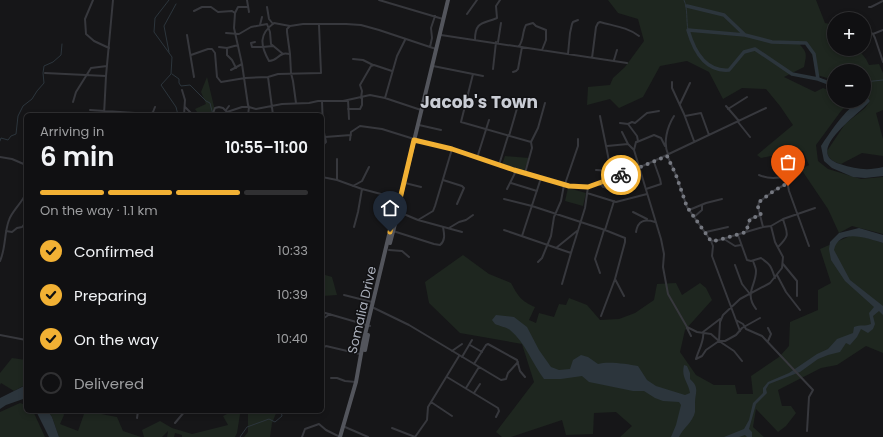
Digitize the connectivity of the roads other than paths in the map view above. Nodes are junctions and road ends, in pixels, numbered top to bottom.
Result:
1 (93, 0) edge
2 (113, 0) edge
3 (247, 0) edge
4 (379, 0) edge
5 (448, 0) edge
6 (477, 0) edge
7 (500, 0) edge
8 (883, 1) edge
9 (248, 7) junction
10 (267, 7) dead end
11 (869, 7) dead end
12 (194, 10) dead end
13 (249, 12) dead end
14 (235, 13) junction
15 (467, 14) dead end
16 (435, 16) junction
17 (262, 17) dead end
18 (443, 19) junction
19 (578, 20) dead end
20 (501, 23) dead end
21 (273, 24) junction
22 (319, 24) junction
23 (260, 25) junction
24 (290, 26) junction
25 (269, 29) junction
26 (883, 30) edge
27 (226, 33) dead end
28 (236, 33) junction
29 (441, 34) junction
30 (873, 34) joint
31 (187, 35) dead end
32 (639, 36) dead end
33 (405, 40) junction
34 (475, 40) junction
35 (255, 42) dead end
36 (497, 42) junction
37 (238, 45) junction
38 (273, 46) junction
39 (219, 47) dead end
40 (263, 47) junction
41 (430, 47) junction
42 (520, 47) junction
43 (109, 48) junction
44 (227, 48) junction
45 (436, 49) junction
46 (542, 50) junction
47 (617, 50) dead end
48 (283, 54) junction
49 (290, 54) junction
50 (568, 54) junction
51 (191, 55) junction
52 (592, 58) junction
53 (353, 59) dead end
54 (614, 60) junction
55 (627, 62) dead end
56 (883, 62) edge
57 (242, 64) junction
58 (374, 65) junction
59 (107, 66) junction
60 (433, 66) junction
61 (236, 68) junction
62 (493, 69) dead end
63 (231, 70) dead end
64 (392, 71) junction
65 (513, 72) dead end
66 (45, 73) dead end
67 (291, 73) junction
68 (473, 74) junction
69 (86, 75) junction
70 (106, 76) junction
71 (268, 76) junction
72 (483, 76) dead end
73 (194, 77) dead end
74 (245, 78) junction
75 (672, 82) dead end
76 (690, 83) dead end
77 (182, 90) dead end
78 (747, 97) dead end
79 (362, 98) junction
80 (386, 98) junction
81 (348, 100) junction
82 (322, 101) junction
83 (73, 102) dead end
84 (544, 102) dead end
85 (296, 103) junction
86 (680, 104) junction
87 (518, 105) dead end
88 (229, 106) dead end
89 (272, 106) junction
90 (726, 106) dead end
91 (155, 107) dead end
92 (185, 107) junction
93 (249, 107) junction
94 (766, 108) dead end
95 (348, 109) junction
96 (728, 109) junction
97 (90, 110) dead end
98 (421, 110) junction
99 (105, 111) junction
100 (658, 111) dead end
101 (227, 112) edge
102 (135, 113) edge
103 (153, 113) edge
104 (184, 113) edge
105 (191, 113) edge
106 (213, 113) edge
107 (248, 113) edge
108 (273, 113) edge
109 (322, 113) edge
110 (600, 116) dead end
111 (674, 116) dead end
112 (685, 116) junction
113 (349, 119) dead end
114 (489, 120) dead end
115 (738, 122) junction
116 (620, 123) dead end
117 (628, 124) junction
118 (419, 125) junction
119 (441, 130) dead end
120 (486, 130) junction
121 (324, 132) edge
122 (622, 132) dead end
123 (351, 135) junction
124 (709, 135) junction
125 (509, 136) junction
126 (325, 137) junction
127 (750, 137) dead end
128 (578, 139) dead end
129 (350, 140) dead end
130 (414, 140) junction
131 (694, 141) junction
132 (531, 142) junction
133 (636, 142) junction
134 (324, 144) edge
135 (628, 144) junction
136 (607, 146) junction
137 (665, 146) junction
138 (452, 149) junction
139 (634, 150) junction
140 (668, 155) junction
141 (0, 157) edge
142 (477, 158) junction
143 (337, 159) dead end
144 (654, 161) junction
145 (778, 163) dead end
146 (24, 164) edge
147 (499, 165) junction
148 (369, 167) dead end
149 (640, 167) junction
150 (596, 170) dead end
151 (516, 171) junction
152 (610, 171) junction
153 (525, 173) junction
154 (759, 175) dead end
155 (786, 176) junction
156 (324, 177) edge
157 (541, 178) junction
158 (612, 179) junction
159 (337, 180) junction
160 (443, 180) junction
161 (405, 183) junction
162 (511, 183) junction
163 (788, 183) junction
164 (599, 184) junction
165 (564, 185) junction
166 (353, 186) junction
167 (421, 187) dead end
168 (588, 187) junction
169 (604, 187) dead end
170 (362, 189) junction
171 (508, 189) dead end
172 (646, 189) junction
173 (537, 191) junction
174 (587, 193) junction
175 (647, 194) junction
176 (24, 198) edge
177 (400, 199) junction
178 (504, 199) dead end
179 (722, 199) dead end
180 (614, 201) junction
181 (458, 204) dead end
182 (702, 205) junction
183 (532, 206) junction
184 (815, 208) dead end
185 (689, 210) junction
186 (398, 212) junction
187 (633, 212) dead end
188 (555, 214) junction
189 (797, 214) junction
190 (473, 215) dead end
191 (761, 215) junction
192 (694, 218) junction
193 (647, 219) junction
194 (783, 219) junction
195 (418, 220) junction
196 (655, 222) junction
197 (581, 223) junction
198 (24, 224) edge
199 (772, 226) junction
200 (354, 227) dead end
201 (442, 227) junction
202 (728, 227) dead end
203 (763, 227) junction
204 (449, 228) junction
205 (504, 230) dead end
206 (578, 230) junction
207 (604, 230) junction
208 (6, 231) junction
209 (394, 231) junction
210 (462, 232) dead end
211 (636, 232) dead end
212 (706, 232) junction
213 (746, 232) junction
214 (738, 235) junction
215 (522, 236) junction
216 (571, 236) junction
217 (576, 237) junction
218 (724, 238) junction
219 (711, 241) junction
220 (548, 245) junction
221 (741, 245) junction
222 (809, 246) dead end
223 (778, 247) junction
224 (556, 248) junction
225 (389, 250) junction
226 (571, 253) junction
227 (410, 257) dead end
228 (0, 261) edge
229 (753, 261) junction
230 (538, 262) dead end
231 (783, 264) junction
232 (735, 265) dead end
233 (600, 273) dead end
234 (776, 276) junction
235 (614, 279) junction
236 (562, 284) dead end
237 (750, 294) junction
238 (344, 295) dead end
239 (624, 296) dead end
240 (797, 296) dead end
241 (373, 302) junction
242 (731, 307) junction
243 (374, 308) junction
244 (756, 309) dead end
245 (800, 310) dead end
246 (324, 312) edge
247 (330, 314) junction
248 (602, 316) dead end
249 (324, 318) edge
250 (721, 318) junction
251 (760, 318) dead end
252 (736, 320) junction
253 (369, 326) junction
254 (687, 327) junction
255 (745, 327) junction
256 (768, 328) dead end
257 (740, 330) junction
258 (703, 332) junction
259 (0, 335) edge
260 (691, 336) dead end
261 (24, 340) edge
262 (472, 340) dead end
263 (768, 341) junction
264 (719, 342) junction
265 (462, 344) dead end
266 (470, 345) junction
267 (324, 346) edge
268 (452, 351) junction
269 (482, 352) junction
270 (362, 354) junction
271 (459, 356) junction
272 (462, 358) junction
273 (742, 361) dead end
274 (518, 362) junction
275 (474, 364) junction
276 (480, 367) junction
277 (447, 377) junction
278 (525, 377) dead end
279 (331, 378) dead end
280 (356, 382) junction
281 (480, 384) dead end
282 (466, 388) junction
283 (474, 394) junction
284 (431, 402) junction
285 (137, 413) edge
286 (183, 413) edge
287 (452, 416) dead end
288 (136, 418) dead end
289 (496, 418) dead end
290 (175, 423) dead end
291 (345, 427) junction
292 (392, 428) dead end
293 (807, 431) dead end
294 (302, 437) edge
295 (340, 437) edge
296 (368, 437) edge
297 (415, 437) edge

1 - 43 street
2 - 43 street
3 - 9 street
4 - 16 street
5 - 18 main road, Somalia Drive
5 - 29 main road, Somalia Drive
6 - 15 street
7 - 34 street
8 - 11 street
9 - 13 street
9 - 14 street
10 - 21 street
12 - 14 street
14 - 28 street
16 - 18 street
16 - 41 street
17 - 23 street
18 - 45 main road, Somalia Drive
19 - 50 street
20 - 36 street
21 - 24 street
21 - 25 street
22 - 24 street
22 - 33 street
22 - 67 street
23 - 25 street
23 - 28 street
24 - 49 street
25 - 38 street
25 - 40 street
26 - 30 street
27 - 28 street
28 - 37 street
29 - 34 street
29 - 45 main road, Somalia Drive
30 - 56 street
31 - 51 street
32 - 52 street
33 - 41 street
33 - 64 street
34 - 36 street
35 - 40 street
36 - 42 street
36 - 62 street
37 - 44 street
37 - 57 street
38 - 40 street
38 - 48 street
39 - 44 street
40 - 48 street
41 - 45 street
42 - 46 street
42 - 46 street
42 - 65 street
43 - 59 street
44 - 61 street
45 - 60 main road, Somalia Drive
45 - 98 main road, Somalia Drive
46 - 50 street
47 - 54 street
48 - 49 street
49 - 67 street
50 - 52 street
51 - 73 street
51 - 74 street
52 - 54 street
53 - 58 street
54 - 55 street
57 - 61 street
57 - 74 street
58 - 64 street
58 - 79 street
59 - 69 street
59 - 70 street
60 - 68 street
60 - 118 main road, Somalia Drive
61 - 63 street
64 - 80 street
66 - 69 street
67 - 71 street
67 - 85 street
68 - 72 street
68 - 120 street
69 - 70 street
69 - 83 street
70 - 99 street
71 - 74 street
71 - 89 street
74 - 93 street
75 - 86 street
76 - 86 street
77 - 92 street
78 - 96 street
79 - 80 street
79 - 81 street
79 - 95 street
80 - 98 street
81 - 82 street
81 - 95 street
82 - 85 street
82 - 109 street
84 - 132 street
85 - 89 street
86 - 112 street
87 - 125 street
88 - 101 street
89 - 93 street
89 - 108 street
90 - 96 street
91 - 103 street
92 - 104 street
92 - 105 street
93 - 101 street
93 - 107 street
94 - 115 street
95 - 113 street
96 - 115 street
97 - 99 street
98 - 130 main road, Somalia Drive
99 - 102 street
100 - 117 street
101 - 106 street
110 - 136 street
111 - 137 street
112 - 124 street
112 - 131 street
114 - 120 street
115 - 124 street
115 - 127 street
116 - 117 street
117 - 133 street
118 - 119 street
118 - 130 main road, Somalia Drive
120 - 125 street
120 - 142 street
121 - 126 street
122 - 135 street
123 - 126 street
123 - 129 street
123 - 130 street
124 - 131 street
125 - 132 street
125 - 147 street
126 - 134 street
128 - 165 street
130 - 138 street
130 - 161 main road, Somalia Drive
130 - 177 main road, Somalia Drive
131 - 140 street
132 - 153 street
133 - 137 street
133 - 139 street
135 - 136 street
135 - 139 street
136 - 152 street
137 - 140 street
138 - 142 street
138 - 160 street
139 - 149 street
140 - 144 street
140 - 185 street
141 - 146 street
142 - 147 street
143 - 159 street
144 - 149 street
144 - 172 street
145 - 155 street
147 - 151 street
148 - 166 street
149 - 158 street
149 - 172 street
150 - 152 street
151 - 153 street
151 - 162 street
152 - 158 street
153 - 157 street
154 - 155 street
155 - 163 street
156 - 159 street
157 - 165 street
157 - 173 street
158 - 164 street
159 - 166 street
160 - 181 street
160 - 195 street
161 - 167 street
161 - 186 main road, Somalia Drive
162 - 171 street
162 - 173 street
163 - 189 street
163 - 191 street
164 - 168 street
164 - 169 street
165 - 168 street
165 - 188 street
166 - 170 street
168 - 174 street
170 - 177 street
170 - 200 street
172 - 175 street
173 - 183 street
174 - 180 street
174 - 197 street
175 - 180 street
175 - 196 street
176 - 208 street
177 - 241 main road, Somalia Drive
178 - 183 street
179 - 182 street
180 - 207 street
182 - 185 street
182 - 192 street
183 - 188 street
183 - 215 street
184 - 189 street
185 - 192 street
186 - 195 street
186 - 209 main road, Somalia Drive
187 - 193 street
188 - 197 street
188 - 220 street
189 - 194 street
189 - 222 street
190 - 204 street
191 - 203 street
191 - 213 street
192 - 212 street
193 - 196 street
193 - 211 street
194 - 199 street
194 - 223 street
195 - 201 street
196 - 254 street
197 - 206 street
197 - 207 street
198 - 208 street
199 - 203 street
199 - 223 street
201 - 204 street
201 - 209 street
202 - 212 street
203 - 213 street
204 - 210 street
205 - 215 street
206 - 216 street
206 - 217 street
207 - 233 street
207 - 235 street
208 - 228 street
209 - 225 main road, Somalia Drive
212 - 219 street
213 - 214 street
214 - 218 street
214 - 221 street
215 - 220 street
216 - 217 street
216 - 224 street
217 - 226 street
218 - 219 street
218 - 221 street
219 - 242 street
220 - 224 street
220 - 230 street
221 - 229 street
223 - 231 street
224 - 226 street
225 - 227 street
225 - 243 main road, Somalia Drive
226 - 236 street
229 - 234 street
229 - 237 street
231 - 234 street
231 - 240 street
232 - 237 street
234 - 237 street
234 - 245 street
235 - 239 street
235 - 248 street
237 - 242 street
237 - 244 street
238 - 241 street
241 - 253 main road, Somalia Drive
242 - 250 street
242 - 252 street
243 - 253 main road, Somalia Drive
243 - 268 street
246 - 247 street
247 - 249 street
247 - 253 street
250 - 258 street
250 - 264 street
251 - 255 street
252 - 255 street
252 - 257 street
253 - 270 main road, Somalia Drive
253 - 291 main road, Somalia Drive
254 - 258 street
254 - 260 street
255 - 257 street
255 - 263 street
256 - 263 street
257 - 264 street
258 - 264 street
258 - 264 street
259 - 261 street
262 - 266 street
263 - 293 street
264 - 273 street
265 - 268 street
266 - 269 street
266 - 272 street
267 - 270 street
268 - 271 street
269 - 274 street
269 - 275 street
270 - 280 main road, Somalia Drive
271 - 272 street
271 - 277 street
272 - 275 street
274 - 276 street
274 - 278 street
275 - 276 street
276 - 282 street
277 - 282 street
277 - 284 street
279 - 280 street
280 - 295 main road, Somalia Drive
281 - 283 street
282 - 283 street
283 - 289 street
284 - 287 street
284 - 297 street
285 - 288 street
286 - 290 street
291 - 295 main road, Somalia Drive
291 - 296 street
292 - 297 street
294 - 295 street

